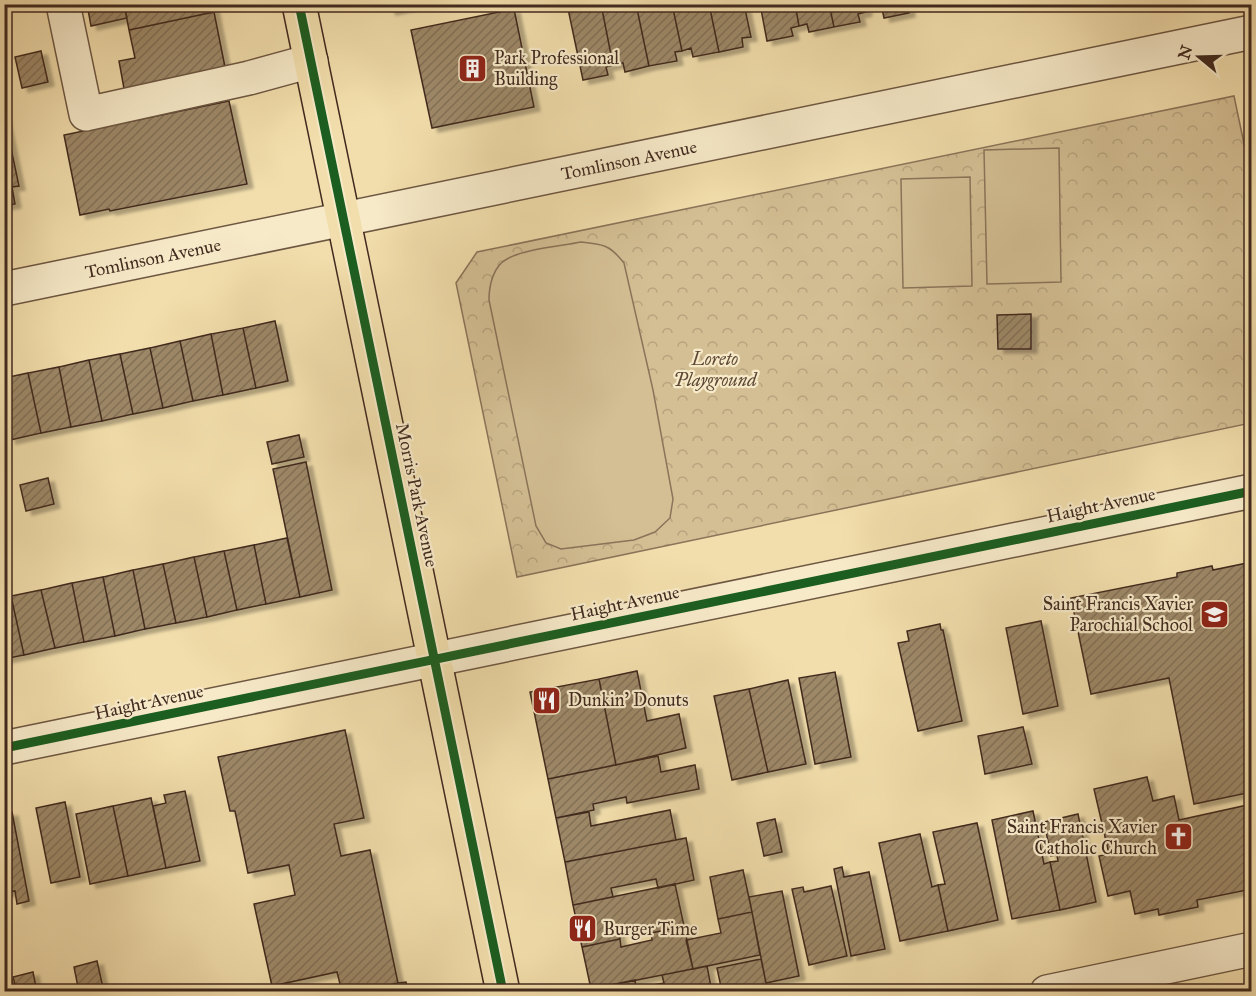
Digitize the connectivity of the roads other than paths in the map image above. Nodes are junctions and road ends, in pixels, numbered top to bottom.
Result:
1 (63, 4) edge
2 (299, 4) edge
3 (1251, 32) edge
4 (311, 62) junction
5 (343, 219) junction
6 (4, 289) edge
7 (1251, 491) edge
8 (434, 660) junction
9 (4, 748) edge
10 (1251, 949) edge
11 (503, 992) edge
12 (1047, 992) edge

1 - 4 street
2 - 4 main road, Morris Park Avenue
3 - 5 street, Tomlinson Avenue
4 - 5 main road, Morris Park Avenue
5 - 6 street, Tomlinson Avenue
5 - 8 main road, Morris Park Avenue
7 - 8 street, Haight Avenue
8 - 9 street, Haight Avenue
8 - 11 main road, Morris Park Avenue
10 - 12 street

